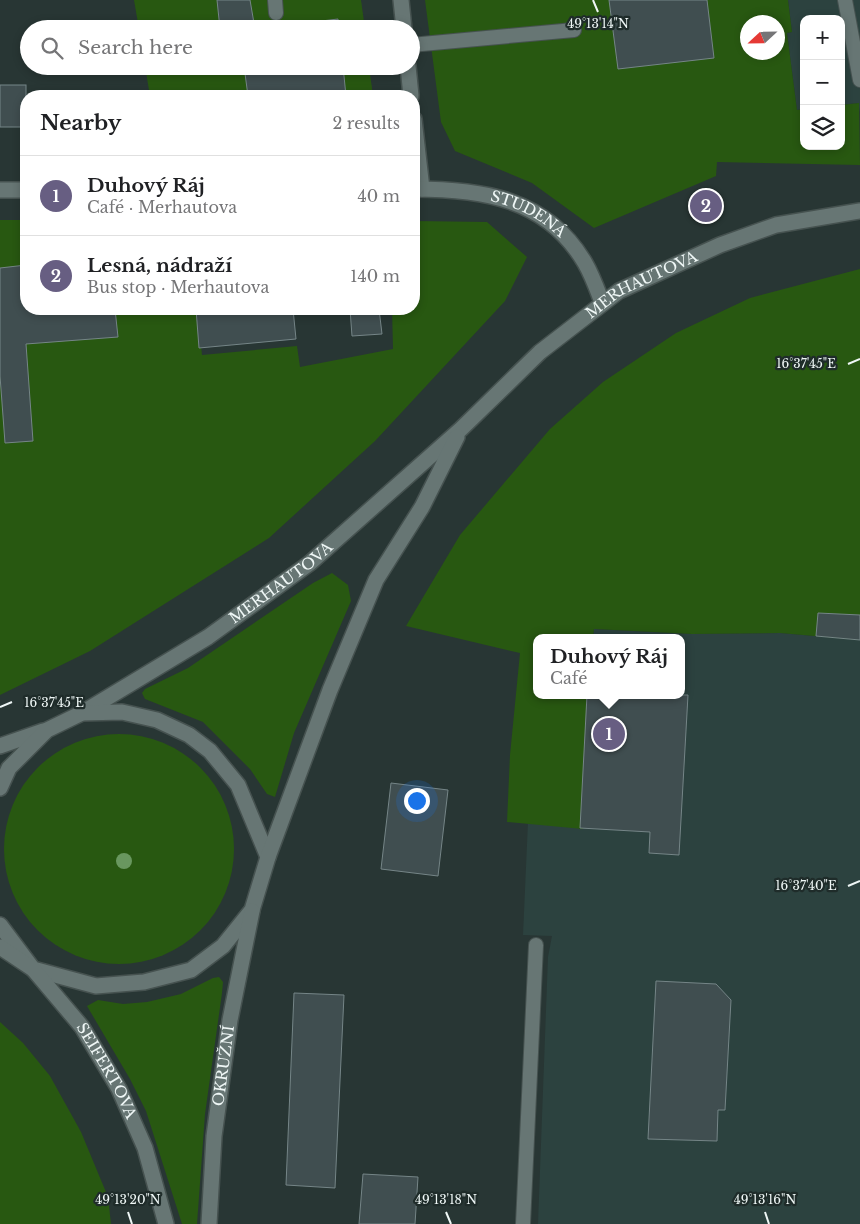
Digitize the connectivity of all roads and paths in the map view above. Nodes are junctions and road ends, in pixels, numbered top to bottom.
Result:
1 (401, 0) edge
2 (845, 0) edge
3 (403, 20) edge
4 (574, 30) dead end
5 (420, 44) edge
6 (409, 75) edge
7 (860, 80) edge
8 (410, 90) edge
9 (420, 189) edge
10 (0, 190) edge
11 (20, 190) edge
12 (860, 211) edge
13 (602, 302) junction
14 (461, 429) junction
15 (82, 713) junction
16 (47, 730) junction
17 (0, 746) edge
18 (0, 788) edge
19 (268, 857) junction
20 (252, 910) junction
21 (0, 925) edge
22 (536, 945) dead end
23 (0, 947) edge
24 (33, 969) junction
25 (166, 1224) edge
26 (209, 1224) edge
27 (523, 1224) edge

1 - 3 street
2 - 7 lane
4 - 5 lane
6 - 8 street
9 - 13 street, STUDENÁ
10 - 11 street
12 - 13 street, MERHAUTOVA
13 - 14 street, MERHAUTOVA
14 - 15 street, MERHAUTOVA
14 - 19 street, MERHAUTOVA
15 - 16 street, MERHAUTOVA
15 - 19 street
16 - 17 street
16 - 18 street
19 - 20 street, MERHAUTOVA
20 - 24 street
20 - 26 street, OKRUŽNÍ
21 - 24 street
22 - 27 lane
23 - 24 street, SEIFERTOVA
24 - 25 street, SEIFERTOVA

